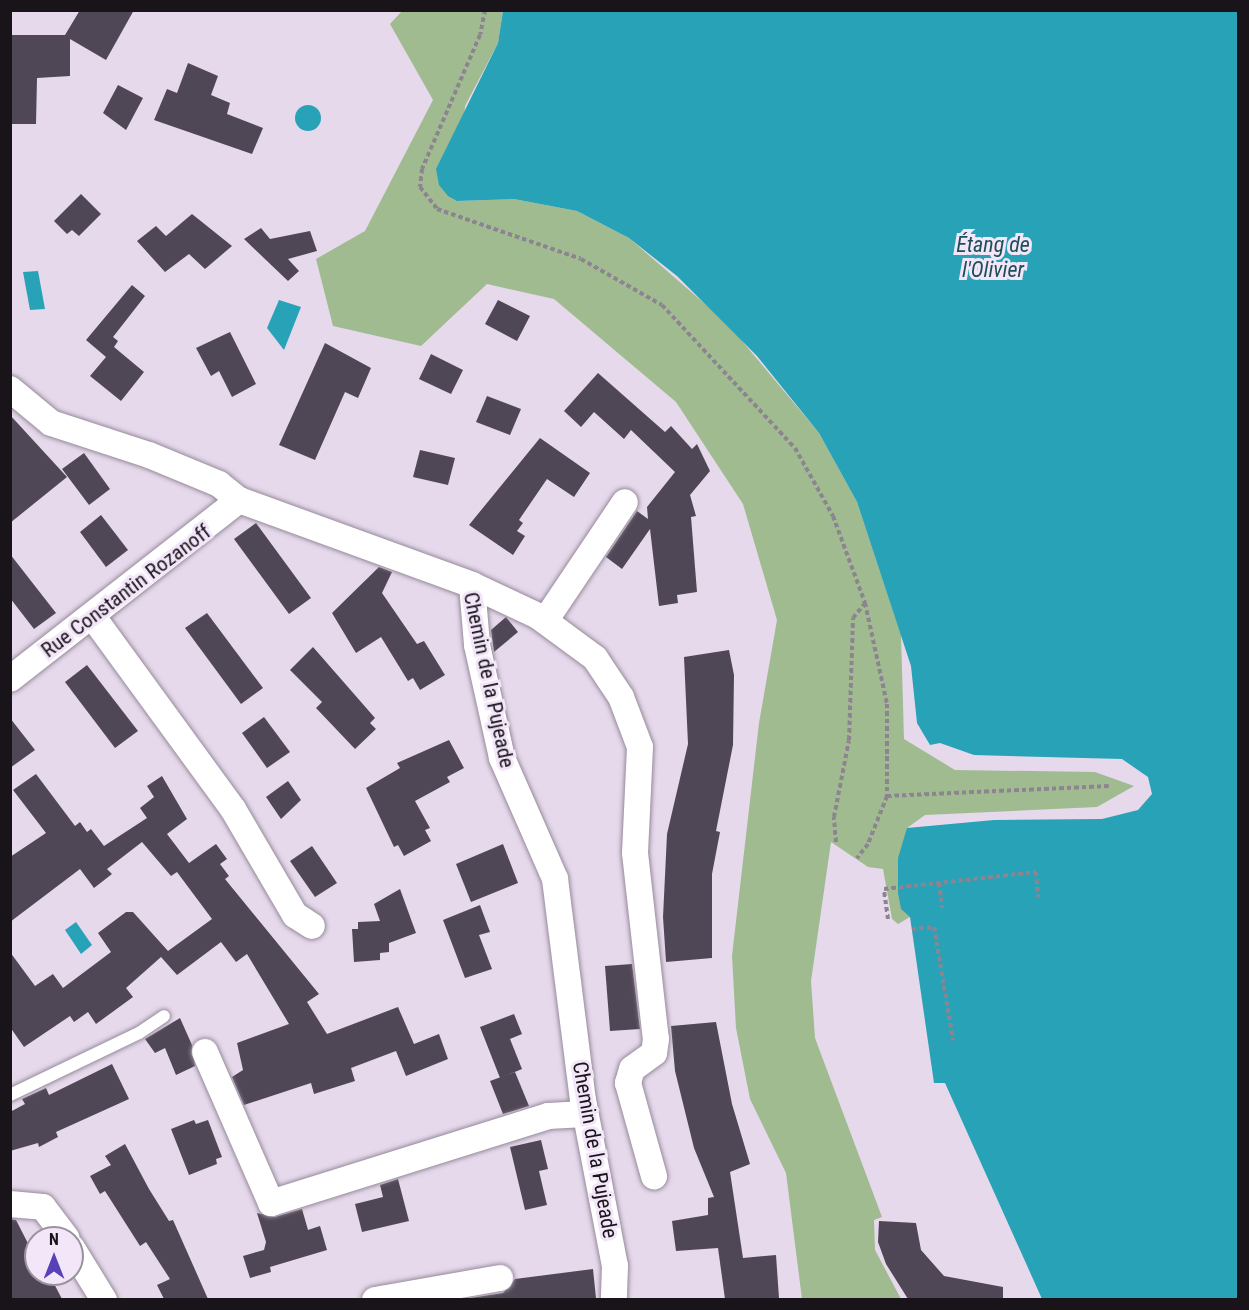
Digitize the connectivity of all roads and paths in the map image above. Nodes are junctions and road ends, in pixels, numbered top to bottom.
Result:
1 (485, 10) edge
2 (10, 389) edge
3 (239, 500) junction
4 (625, 502) dead end
5 (472, 585) junction
6 (865, 603) junction
7 (93, 617) junction
8 (545, 621) junction
9 (10, 679) edge
10 (1109, 786) dead end
11 (887, 796) junction
12 (836, 842) dead end
13 (857, 858) dead end
14 (939, 883) junction
15 (1038, 897) dead end
16 (942, 908) dead end
17 (888, 919) dead end
18 (312, 926) dead end
19 (912, 928) dead end
20 (164, 1016) dead end
21 (953, 1040) dead end
22 (205, 1052) dead end
23 (10, 1095) edge
24 (585, 1114) junction
25 (654, 1176) dead end
26 (10, 1204) edge
27 (57, 1226) edge
28 (84, 1267) edge
29 (500, 1278) dead end
30 (104, 1299) edge
31 (375, 1299) edge
32 (614, 1299) edge

1 - 6 path
2 - 3 street, Chemin de la Pujeade
3 - 5 street, Chemin de la Pujeade
3 - 7 street, Rue Constantin Rozanoff
4 - 8 street
5 - 8 street
5 - 24 street, Chemin de la Pujeade
6 - 11 path
6 - 12 path
7 - 9 street, Rue Constantin Rozanoff
7 - 18 street
8 - 25 street
10 - 11 path
11 - 13 path
14 - 15 path
14 - 16 path
14 - 17 path
19 - 21 path
20 - 23 lane
22 - 24 street
24 - 32 street, Chemin de la Pujeade
26 - 27 street
28 - 30 street
29 - 31 street

